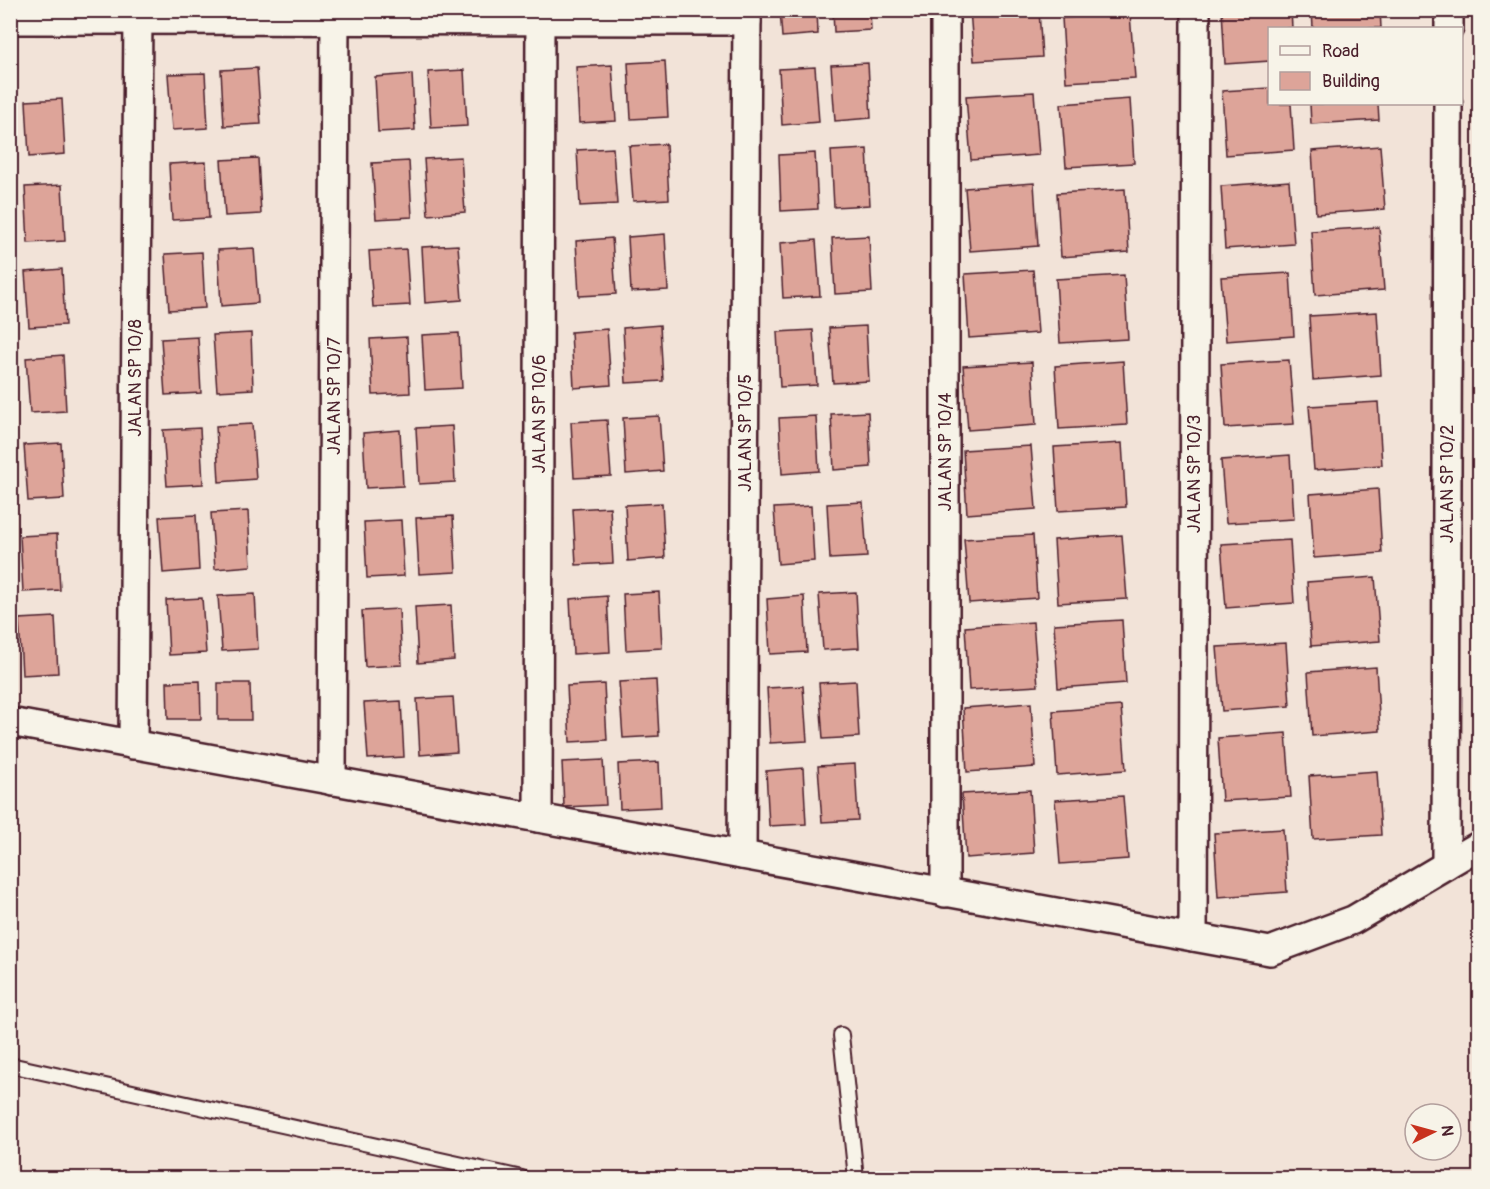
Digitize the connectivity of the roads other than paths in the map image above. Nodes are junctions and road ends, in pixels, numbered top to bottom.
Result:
1 (945, 10) edge
2 (1196, 10) edge
3 (1449, 10) edge
4 (138, 15) edge
5 (540, 15) edge
6 (335, 16) edge
7 (747, 16) edge
8 (10, 20) edge
9 (1449, 27) edge
10 (1448, 105) edge
11 (10, 722) edge
12 (133, 745) junction
13 (332, 781) junction
14 (538, 819) junction
15 (1479, 845) edge
16 (742, 855) junction
17 (1446, 865) junction
18 (945, 893) junction
19 (1193, 938) junction
20 (841, 1035) dead end
21 (10, 1065) edge
22 (522, 1179) edge
23 (856, 1179) edge

1 - 18 street, JALAN SP 10/4
2 - 19 street, JALAN SP 10/3
3 - 9 street
4 - 6 street
4 - 8 street
4 - 12 street, JALAN SP 10/8
5 - 6 street
5 - 7 street
5 - 14 street, JALAN SP 10/6
6 - 13 street, JALAN SP 10/7
7 - 16 street, JALAN SP 10/5
10 - 17 street, JALAN SP 10/2
11 - 12 street
12 - 13 street
13 - 14 street
14 - 16 street
15 - 17 street
16 - 18 street
17 - 19 street
18 - 19 street
20 - 23 lane
21 - 22 lane

